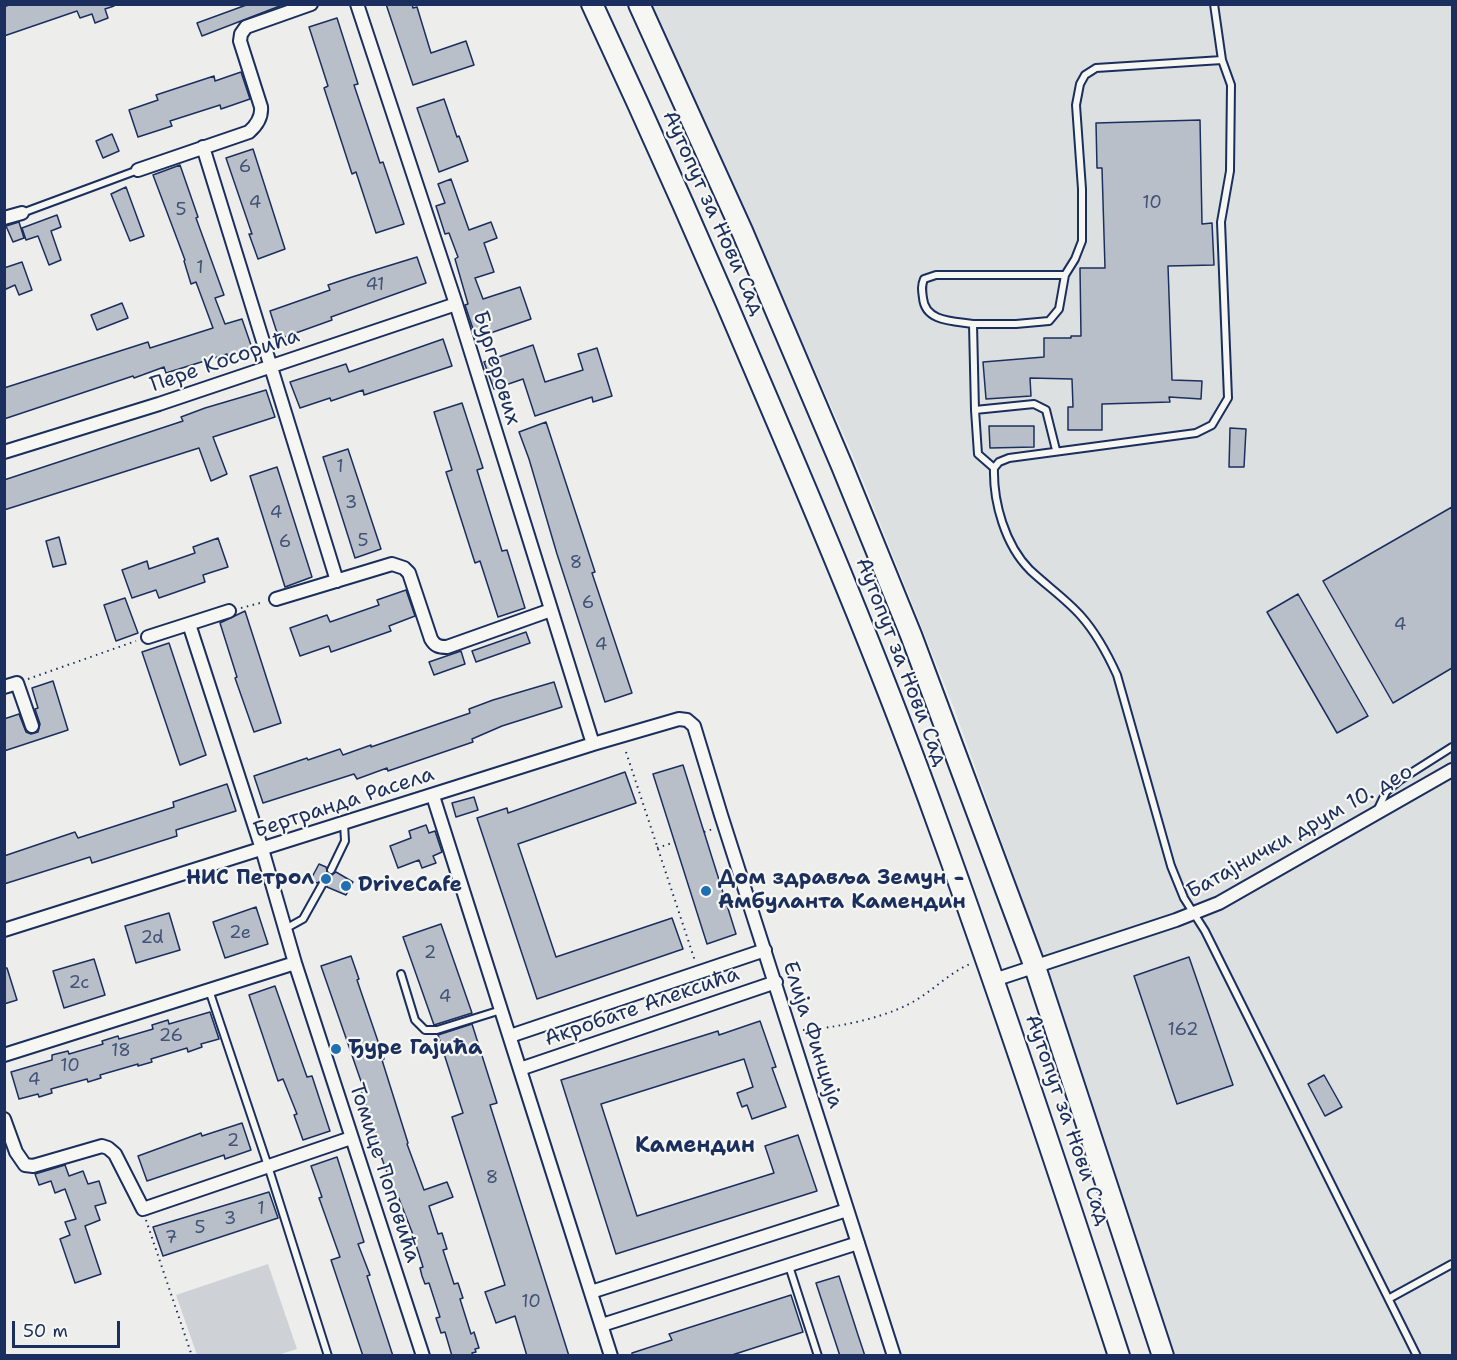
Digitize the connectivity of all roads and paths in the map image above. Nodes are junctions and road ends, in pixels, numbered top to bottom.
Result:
1 (311, 4) edge
2 (357, 4) edge
3 (592, 4) edge
4 (639, 4) edge
5 (1214, 4) edge
6 (1222, 60) junction
7 (203, 147) junction
8 (138, 170) joint
9 (22, 213) joint
10 (4, 218) edge
11 (1065, 275) junction
12 (456, 304) junction
13 (973, 324) junction
14 (270, 367) junction
15 (975, 410) junction
16 (1056, 450) junction
17 (4, 452) edge
18 (994, 468) junction
19 (337, 581) junction
20 (276, 599) joint
21 (551, 610) junction
22 (229, 611) joint
23 (189, 624) junction
24 (148, 637) joint
25 (11, 685) edge
26 (32, 726) dead end
27 (694, 726) joint
28 (593, 744) junction
29 (1452, 747) edge
30 (626, 752) dead end
31 (1452, 770) edge
32 (433, 796) junction
33 (1376, 812) junction
34 (344, 825) junction
35 (675, 842) dead end
36 (657, 848) junction
37 (262, 849) junction
38 (331, 870) dead end
39 (322, 885) dead end
40 (1194, 913) junction
41 (285, 929) junction
42 (4, 930) edge
43 (765, 950) junction
44 (985, 956) junction
45 (295, 963) junction
46 (1035, 967) junction
47 (699, 972) junction
48 (401, 974) dead end
49 (994, 980) junction
50 (776, 982) junction
51 (209, 990) junction
52 (501, 1010) junction
53 (791, 1030) junction
54 (510, 1036) junction
55 (4, 1055) edge
56 (520, 1069) junction
57 (4, 1119) edge
58 (351, 1138) junction
59 (268, 1166) junction
60 (143, 1209) junction
61 (847, 1210) junction
62 (858, 1243) junction
63 (1452, 1264) edge
64 (789, 1266) junction
65 (591, 1292) junction
66 (1390, 1298) junction
67 (602, 1325) junction
68 (192, 1356) edge
69 (328, 1356) edge
70 (423, 1356) edge
71 (611, 1356) edge
72 (818, 1356) edge
73 (894, 1356) edge
74 (1119, 1356) edge
75 (1163, 1356) edge
76 (1417, 1356) edge

1 - 7 street
2 - 12 street, Бургерових
3 - 44 main road, Аутопут за Нови Сад
4 - 46 main road, Аутопут за Нови Сад
5 - 6 lane
6 - 11 lane
6 - 16 lane
7 - 8 street
7 - 14 street
8 - 9 lane
9 - 10 street
11 - 13 lane
11 - 13 lane
12 - 14 street, Пере Косорића
12 - 21 street, Бургерових
13 - 15 lane
14 - 17 street, Пере Косорића
14 - 19 street
15 - 16 lane
15 - 18 lane
16 - 18 lane
18 - 40 lane
19 - 20 street
19 - 21 street
20 - 22 path
21 - 28 street, Бургерових
22 - 23 street
23 - 24 street
23 - 37 street, Томице Поповића
24 - 25 path
25 - 26 street
27 - 28 street, Бертранда Расела
27 - 43 street, Елија Финција
28 - 32 street, Бертранда Расела
29 - 33 lane
30 - 36 path
31 - 33 street, Батајнички друм 10. део
32 - 34 street, Бертранда Расела
32 - 52 street
33 - 40 street, Батајнички друм 10. део
34 - 37 street, Бертранда Расела
34 - 38 lane
35 - 36 path
36 - 47 path
37 - 41 street, Томице Поповића
37 - 42 street, Бертранда Расела
39 - 41 lane
40 - 46 street, Батајнички друм 10. део
40 - 66 lane
41 - 45 street, Томице Поповића
43 - 47 street, Акробате Алексића
43 - 50 street, Елија Финција
44 - 49 main road, Аутопут за Нови Сад
44 - 53 path
45 - 51 street
45 - 58 street, Томице Поповића
46 - 49 street, Батајнички друм 10. део
46 - 75 main road, Аутопут за Нови Сад
47 - 54 street, Акробате Алексића
48 - 52 lane
49 - 74 main road, Аутопут за Нови Сад
50 - 53 street, Елија Финција
50 - 56 street, Акробате Алексића
51 - 55 street
51 - 59 lane
52 - 54 street
53 - 61 street, Елија Финција
54 - 56 street
56 - 65 street
57 - 60 street
58 - 59 street
58 - 70 street, Томице Поповића
59 - 60 street
59 - 69 lane
60 - 68 path
61 - 62 street, Елија Финција
61 - 65 street
62 - 64 street
62 - 73 street, Елија Финција
63 - 66 lane
64 - 67 street
64 - 72 lane
65 - 67 street
66 - 76 lane
67 - 71 street

